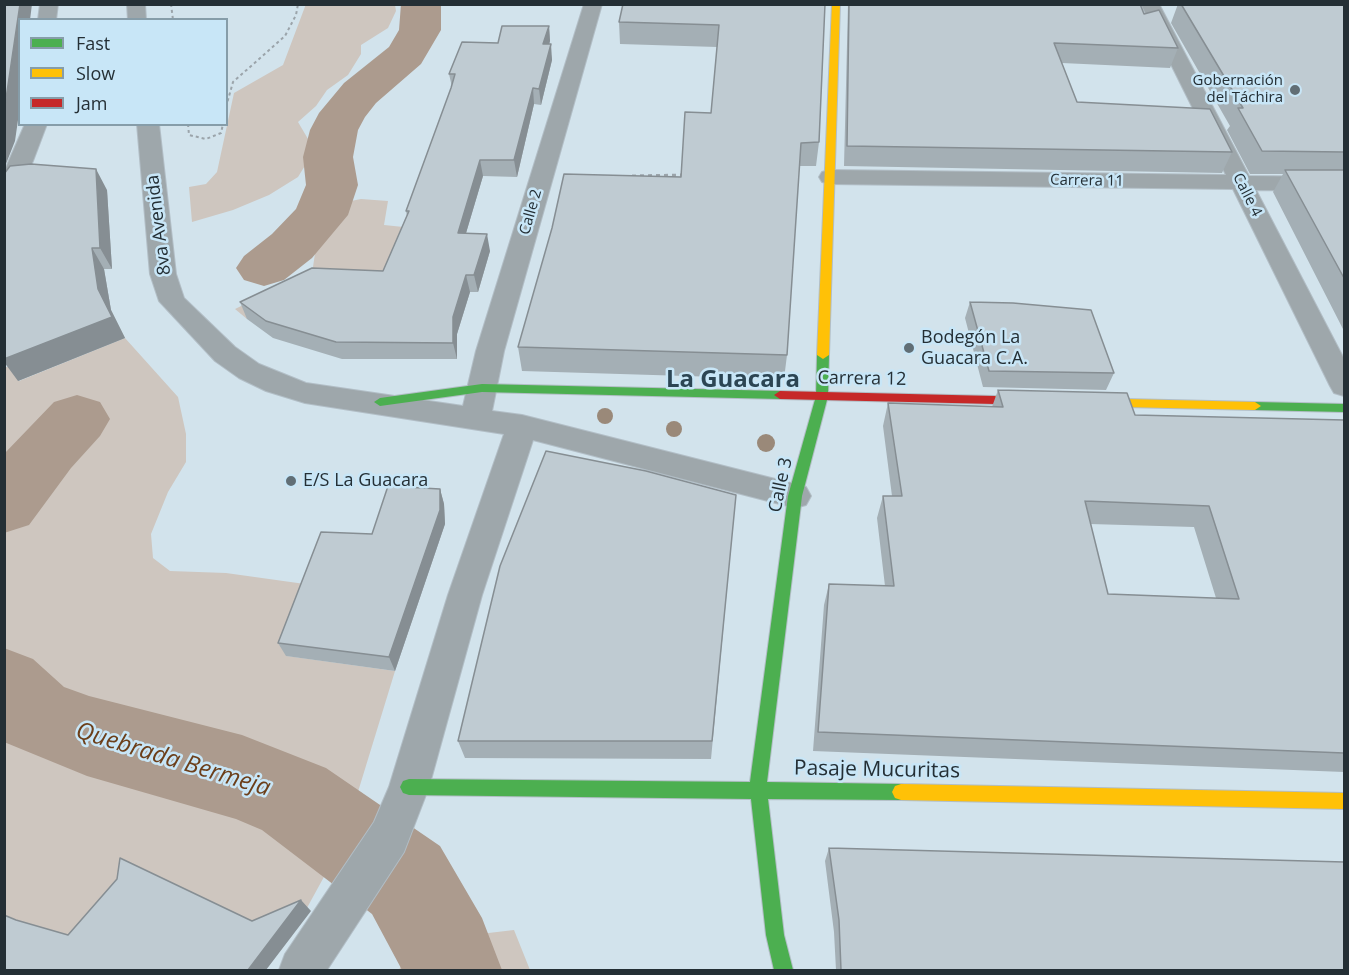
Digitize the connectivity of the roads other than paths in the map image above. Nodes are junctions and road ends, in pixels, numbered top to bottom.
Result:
1 (593, 4) edge
2 (836, 4) edge
3 (1143, 4) edge
4 (1158, 5) edge
5 (35, 126) edge
6 (148, 126) edge
7 (830, 177) junction
8 (1241, 183) junction
9 (1344, 184) edge
10 (4, 194) edge
11 (1344, 386) edge
12 (482, 388) junction
13 (822, 396) junction
14 (380, 402) junction
15 (1344, 408) edge
16 (475, 421) junction
17 (522, 426) junction
18 (795, 496) junction
19 (409, 787) junction
20 (758, 789) junction
21 (1344, 801) edge
22 (301, 970) edge
23 (783, 970) edge

1 - 12 street, Calle 2
2 - 7 street, Calle 3
3 - 4 street
4 - 8 street, Calle 4
5 - 10 street
6 - 14 street, 8va Avenida
7 - 8 street, Carrera 11
7 - 13 street, Calle 3
8 - 9 street, Carrera 11
8 - 11 street, Calle 4
12 - 13 street, Carrera 12
12 - 14 street, Carrera 12
12 - 16 street, Calle 2
13 - 15 street, Carrera 12
13 - 18 street, Calle 3
14 - 16 street, 8va Avenida
16 - 17 street, 8va Avenida
17 - 18 street, 8va Avenida
17 - 19 street
18 - 20 street, Calle 3
19 - 20 street, Pasaje Mucuritas
19 - 22 street
20 - 21 street, Pasaje Mucuritas
20 - 23 street, Calle 3

